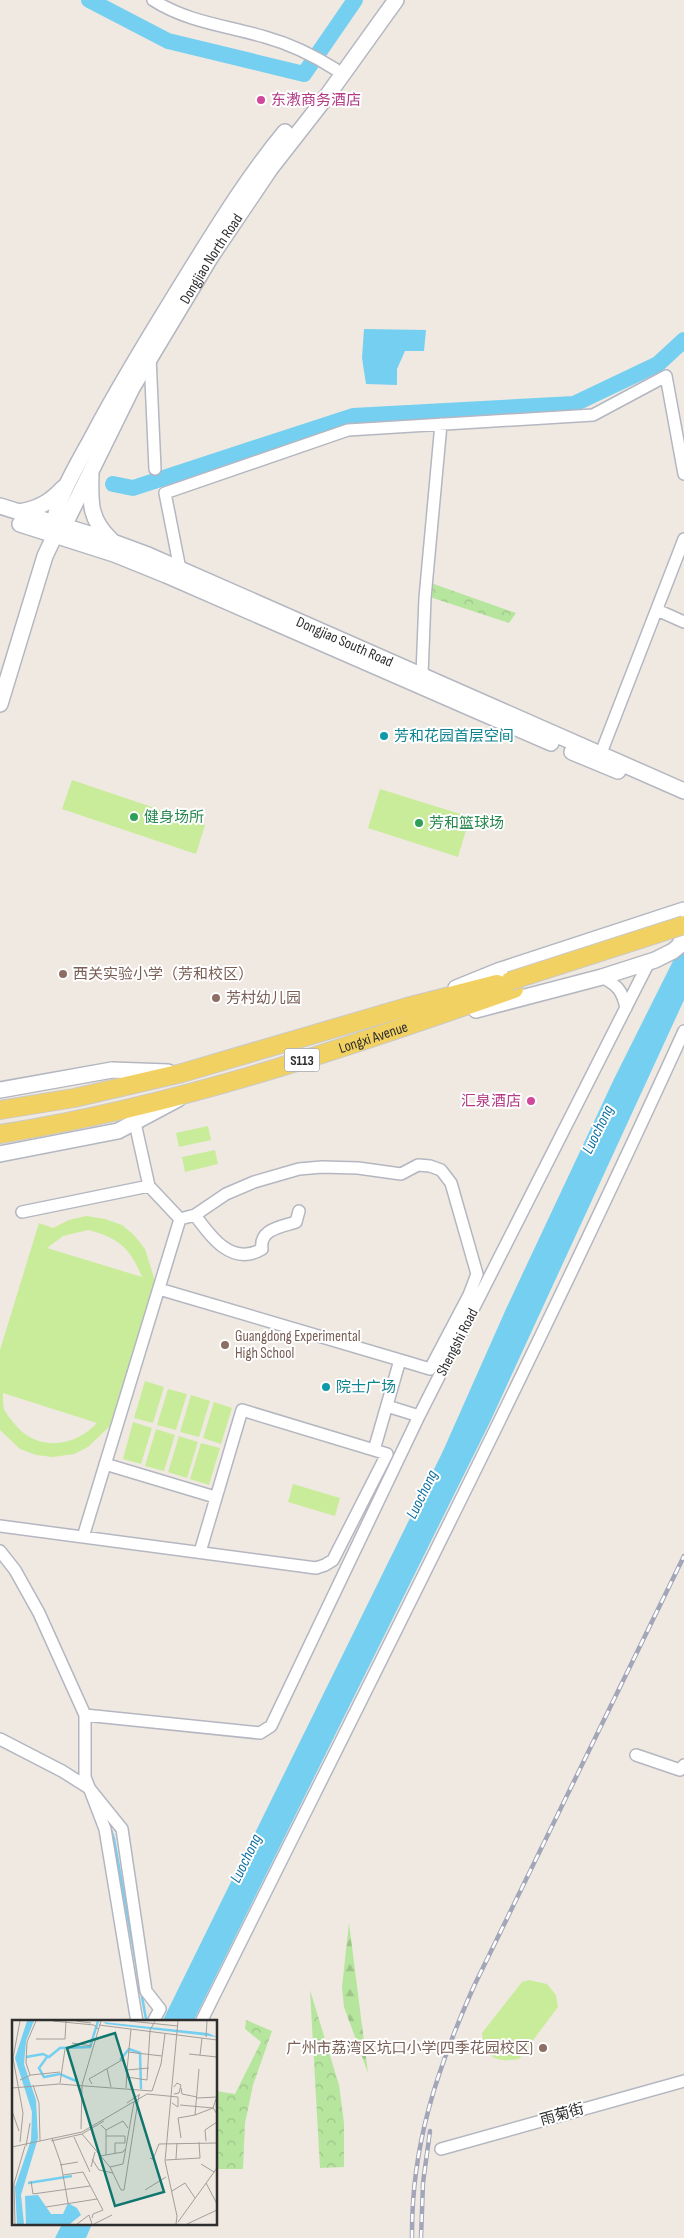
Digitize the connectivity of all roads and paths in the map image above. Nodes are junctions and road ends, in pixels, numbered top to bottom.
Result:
1 (153, 0) edge
2 (384, 0) edge
3 (396, 0) edge
4 (329, 66) junction
5 (150, 355) junction
6 (441, 424) junction
7 (155, 469) dead end
8 (91, 470) junction
9 (684, 474) edge
10 (70, 481) junction
11 (0, 506) edge
12 (17, 512) junction
13 (0, 517) edge
14 (57, 528) junction
15 (684, 539) edge
16 (112, 542) junction
17 (180, 569) junction
18 (656, 610) junction
19 (684, 622) edge
20 (422, 675) junction
21 (0, 704) edge
22 (601, 753) junction
23 (684, 791) edge
24 (684, 802) edge
25 (681, 913) edge
26 (684, 936) edge
27 (652, 961) junction
28 (602, 977) junction
29 (512, 985) junction
30 (407, 1007) junction
31 (626, 1008) junction
32 (416, 1024) junction
33 (684, 1031) edge
34 (182, 1073) junction
35 (0, 1090) edge
36 (186, 1095) junction
37 (0, 1110) edge
38 (135, 1123) junction
39 (0, 1134) edge
40 (0, 1154) edge
41 (149, 1186) junction
42 (299, 1211) dead end
43 (22, 1212) dead end
44 (195, 1215) junction
45 (180, 1219) junction
46 (159, 1289) junction
47 (400, 1360) junction
48 (387, 1406) junction
49 (419, 1416) junction
50 (374, 1450) junction
51 (105, 1464) junction
52 (215, 1498) junction
53 (0, 1526) edge
54 (83, 1537) junction
55 (0, 1551) edge
56 (200, 1552) junction
57 (85, 1715) junction
58 (0, 1739) edge
59 (636, 1755) dead end
60 (684, 1765) edge
61 (89, 1788) junction
62 (137, 2020) edge
63 (154, 2020) edge
64 (202, 2020) edge
65 (684, 2080) edge
66 (441, 2149) dead end

1 - 4 street
2 - 4 street, Dongjiao North Road
3 - 5 street, Dongjiao North Road
4 - 10 street, Dongjiao North Road
5 - 7 street
5 - 8 street, Dongjiao North Road
6 - 9 street
6 - 17 street
6 - 20 street
8 - 14 street, Dongjiao North Road
8 - 16 street
10 - 12 street
10 - 14 street, Dongjiao North Road
11 - 12 street, Dongjiao South Road
12 - 14 street, Dongjiao South Road
13 - 14 street, Dongjiao South Road
14 - 16 street, Dongjiao South Road
14 - 21 street, Dongjiao North Road
14 - 24 street, Dongjiao South Road
15 - 18 street
16 - 17 street, Dongjiao South Road
17 - 20 street, Dongjiao South Road
18 - 19 street
18 - 22 street
20 - 22 street, Dongjiao South Road
22 - 23 street, Dongjiao South Road
25 - 27 street
25 - 29 main road, Longxi Avenue, bridge
25 - 30 street
26 - 27 street
26 - 29 main road, Longxi Avenue
27 - 28 street
27 - 31 street, Shengshi Road
28 - 31 street
28 - 32 street
29 - 30 main road, Longxi Avenue / S113
29 - 32 main road, Longxi Avenue / S113
30 - 34 main road, Longxi Avenue / S113
31 - 49 street, Shengshi Road
32 - 36 main road, Longxi Avenue / S113
33 - 64 street
34 - 35 street
34 - 37 main road, Longxi Avenue / S113
36 - 38 street
36 - 39 main road, Longxi Avenue / S113
38 - 40 street
38 - 41 street
41 - 43 street
41 - 45 street
42 - 44 street
44 - 45 street
44 - 47 street
45 - 46 street
46 - 47 street
46 - 51 street
47 - 48 street
48 - 49 street
48 - 50 street
49 - 57 street, Shengshi Road
50 - 52 street
50 - 56 street
51 - 52 street
51 - 54 street
52 - 56 street
53 - 54 street
54 - 56 street
55 - 57 street
57 - 61 street
58 - 61 street
59 - 60 street
61 - 62 street
61 - 63 street
65 - 66 street, 雨菊街

